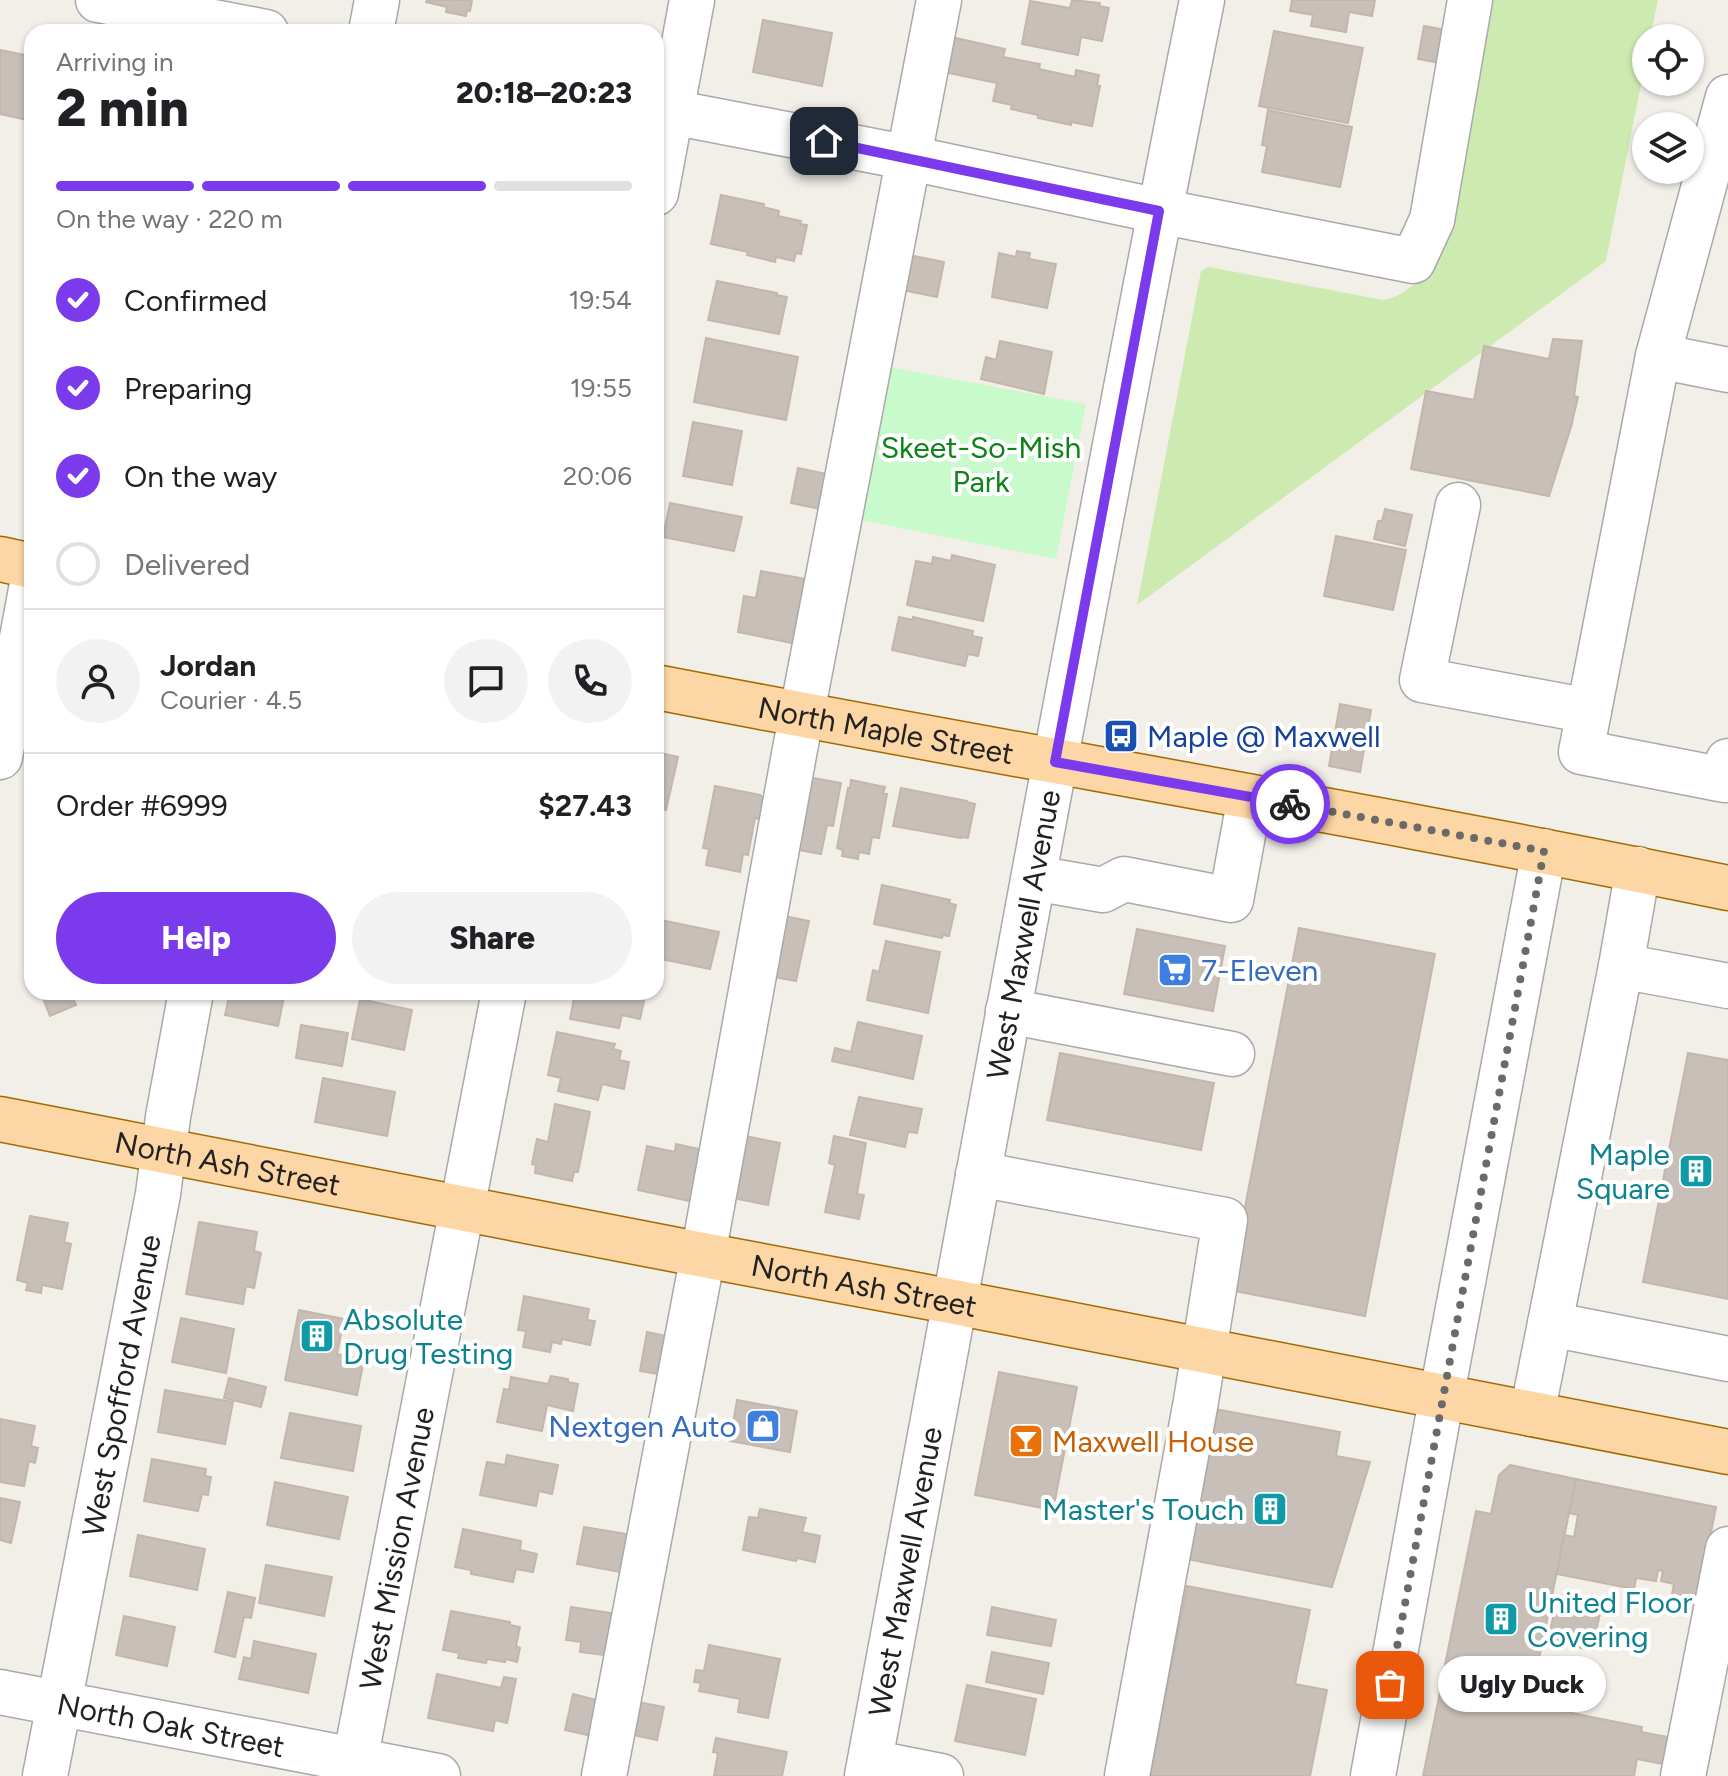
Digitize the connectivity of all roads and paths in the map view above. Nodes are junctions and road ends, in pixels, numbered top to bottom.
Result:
1 (98, 0) edge
2 (377, 0) edge
3 (692, 0) edge
4 (939, 0) edge
5 (1202, 0) edge
6 (1470, 0) edge
7 (140, 13) edge
8 (213, 24) edge
9 (372, 24) edge
10 (1728, 97) edge
11 (664, 110) edge
12 (910, 158) junction
13 (1159, 211) junction
14 (1658, 356) junction
15 (1728, 370) edge
16 (1458, 505) dead end
17 (0, 559) edge
18 (24, 564) edge
19 (24, 627) edge
20 (664, 689) edge
21 (1589, 711) junction
22 (801, 715) junction
23 (0, 757) edge
24 (1728, 761) edge
25 (1055, 762) junction
26 (1250, 797) junction
27 (1544, 851) junction
28 (1638, 869) junction
29 (1034, 878) junction
30 (1728, 888) edge
31 (1621, 966) junction
32 (1728, 986) edge
33 (190, 1000) edge
34 (502, 1000) edge
35 (1008, 1011) junction
36 (1232, 1054) dead end
37 (0, 1119) edge
38 (164, 1152) junction
39 (978, 1174) junction
40 (462, 1209) junction
41 (703, 1255) junction
42 (954, 1302) junction
43 (1550, 1324) junction
44 (1205, 1350) junction
45 (1728, 1359) edge
46 (1442, 1397) junction
47 (1532, 1414) junction
48 (1728, 1452) edge
49 (1728, 1549) edge
50 (0, 1692) edge
51 (59, 1702) junction
52 (353, 1768) edge
53 (869, 1769) edge
54 (45, 1776) edge
55 (438, 1776) edge
56 (604, 1776) edge
57 (941, 1776) edge
58 (1127, 1776) edge
59 (1373, 1776) edge
60 (1683, 1776) edge

1 - 7 street
2 - 9 street
3 - 11 street
4 - 12 street
5 - 13 street, West Maxwell Avenue
6 - 13 street
7 - 8 street
10 - 14 street
11 - 12 street
12 - 13 street
12 - 22 street
13 - 25 street, West Maxwell Avenue
14 - 15 street
14 - 21 street
16 - 21 street
17 - 18 main road
19 - 23 street
20 - 22 main road, North Maple Street
21 - 24 street
22 - 25 main road, North Maple Street
22 - 41 street
25 - 26 main road, North Maple Street
25 - 29 street, West Maxwell Avenue
26 - 27 main road, North Maple Street
26 - 29 street
27 - 28 main road, North Maple Street
27 - 46 street
28 - 30 main road, North Maple Street
28 - 31 street
29 - 35 street, West Maxwell Avenue
31 - 32 street
31 - 43 street
33 - 38 street, West Spofford Avenue
34 - 40 street, West Mission Avenue
35 - 36 street
35 - 39 street, West Maxwell Avenue
37 - 38 main road, North Ash Street
38 - 40 main road, North Ash Street
38 - 51 street, West Spofford Avenue
39 - 42 street, West Maxwell Avenue
39 - 44 street
40 - 41 main road, North Ash Street
40 - 52 street, West Mission Avenue
41 - 42 main road, North Ash Street
41 - 56 street
42 - 44 main road, North Ash Street
42 - 53 street, West Maxwell Avenue
43 - 45 street
43 - 47 street
44 - 46 main road, North Ash Street
44 - 58 street
46 - 47 main road, North Ash Street
46 - 59 street
47 - 48 main road, North Ash Street
49 - 60 street
50 - 51 street, North Oak Street
51 - 52 street, North Oak Street
51 - 54 street, West Spofford Avenue
52 - 55 street, North Oak Street
53 - 57 street

